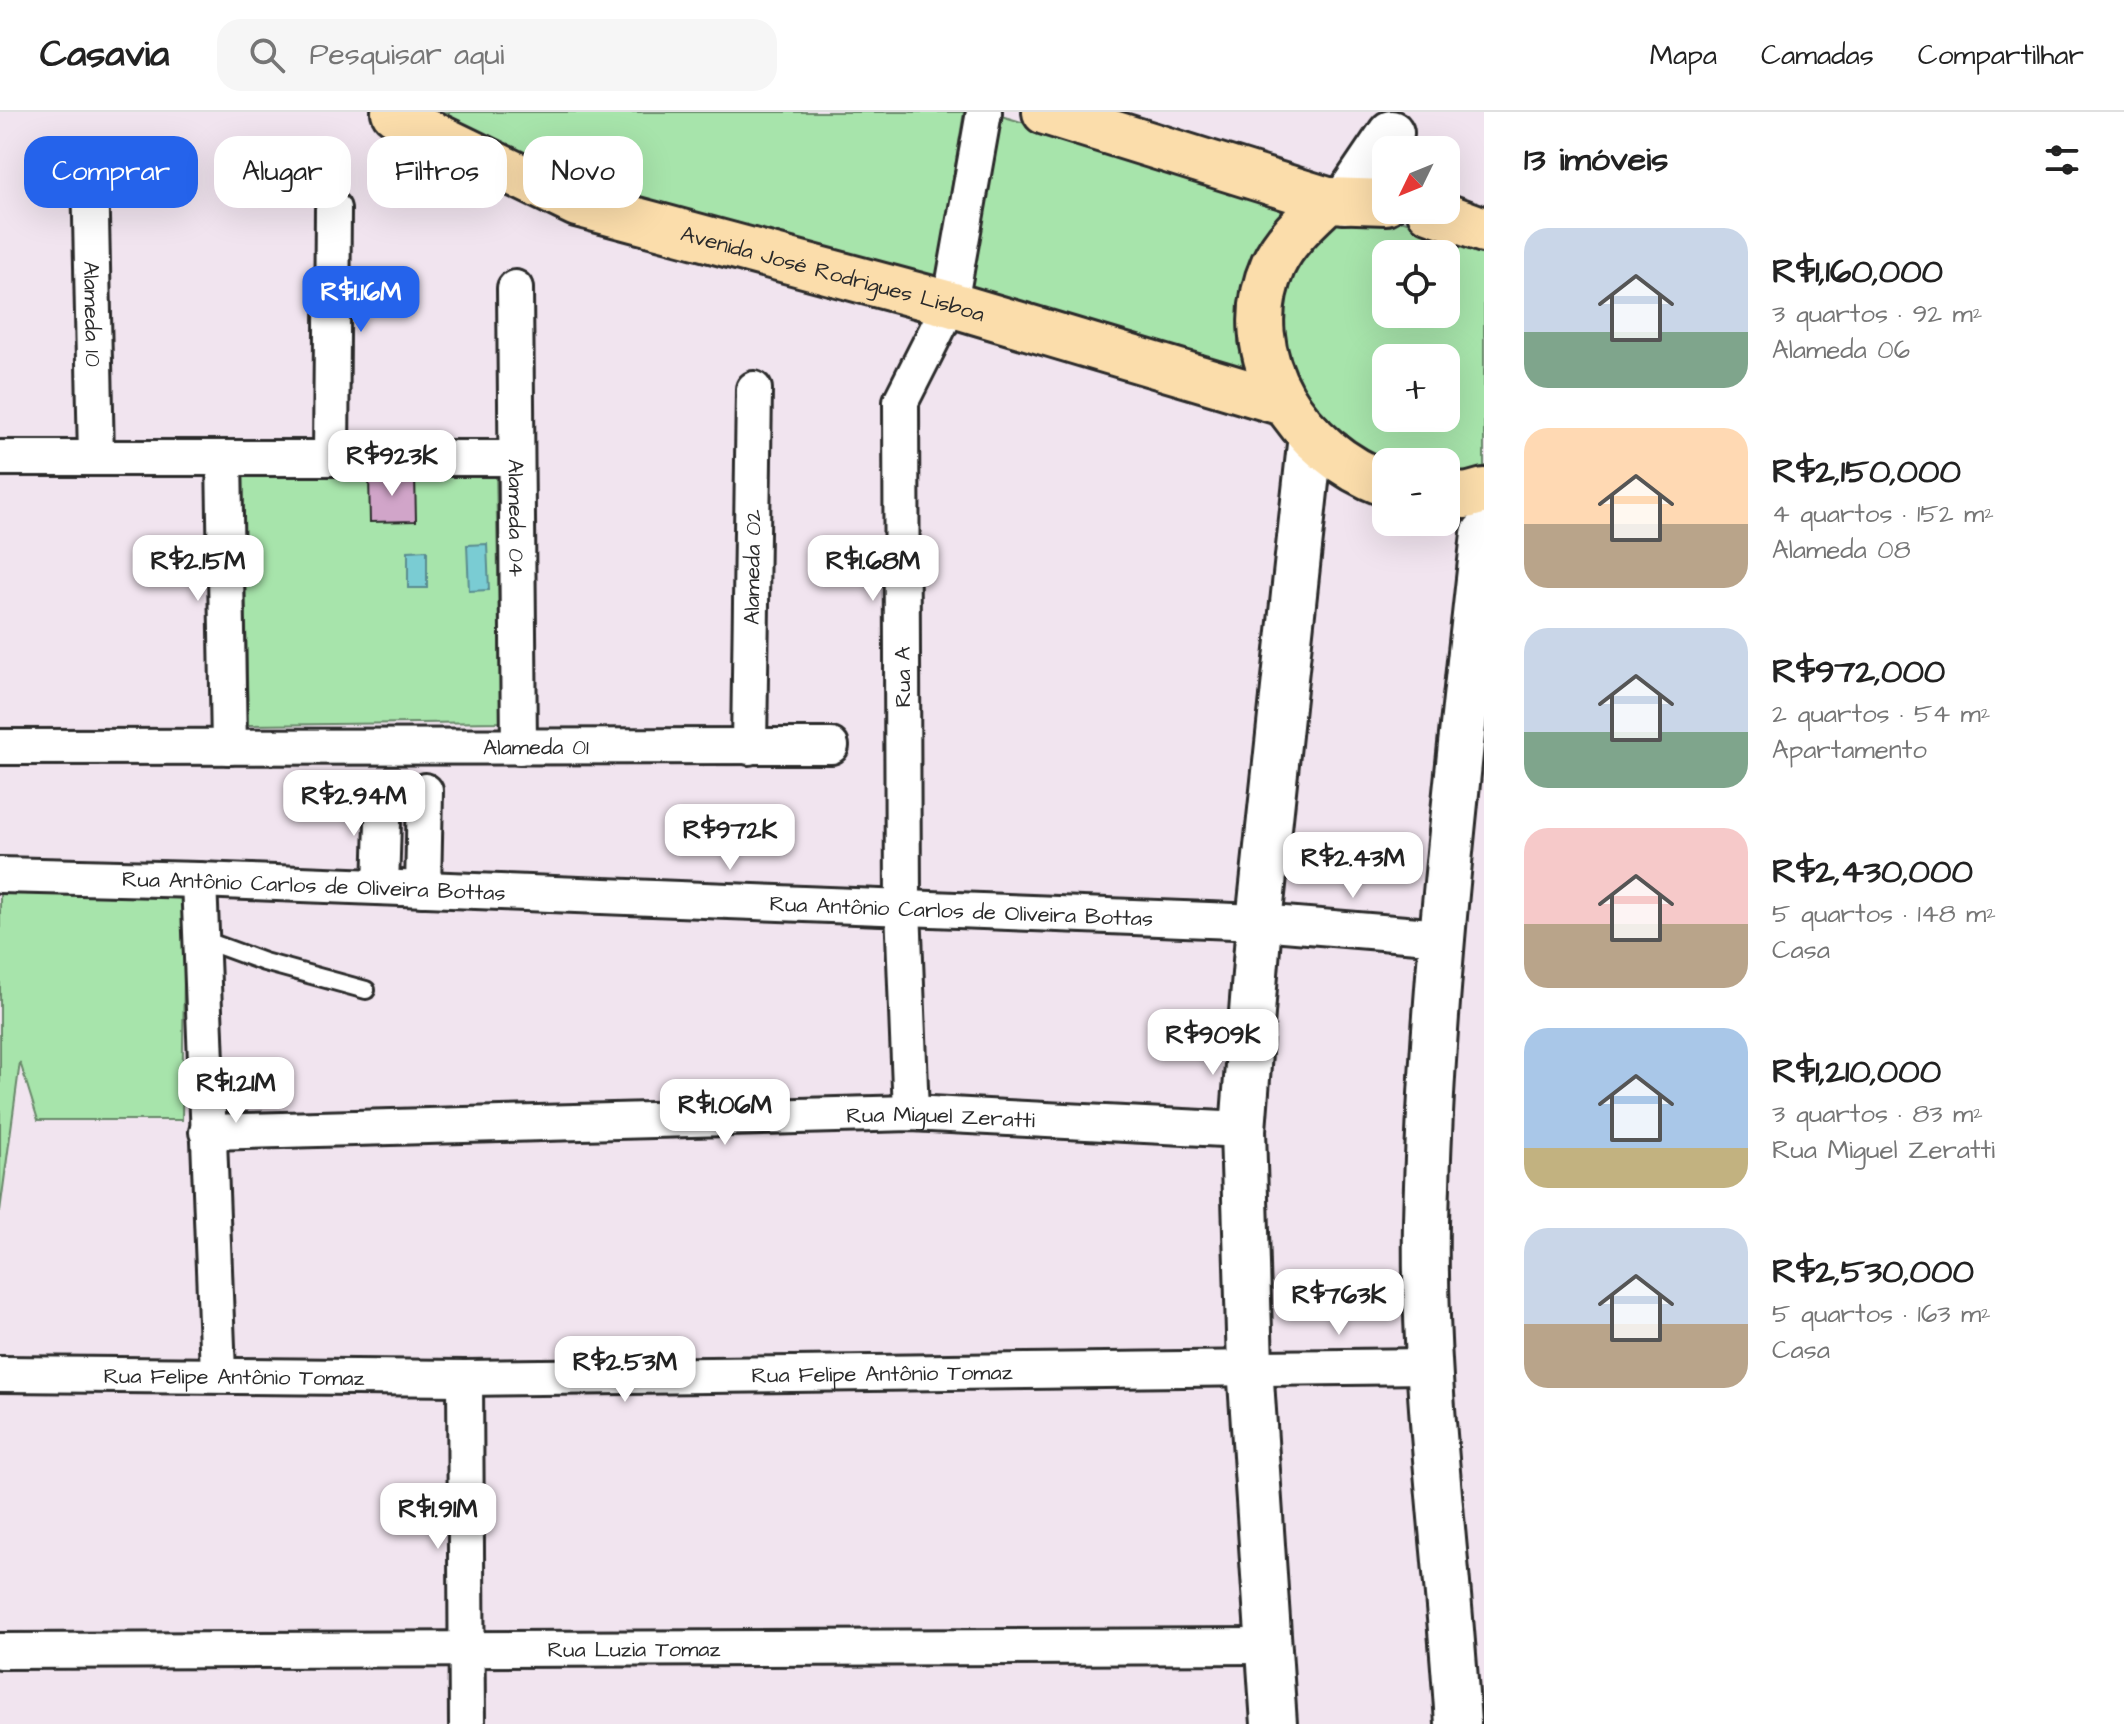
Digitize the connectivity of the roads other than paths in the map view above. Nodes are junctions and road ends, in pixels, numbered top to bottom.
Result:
1 (394, 112) edge
2 (984, 112) edge
3 (1045, 112) edge
4 (1393, 132) edge
5 (1353, 201) edge
6 (91, 208) edge
7 (333, 209) dead end
8 (1460, 221) edge
9 (1484, 230) edge
10 (515, 288) dead end
11 (950, 304) junction
12 (754, 389) dead end
13 (1297, 419) junction
14 (0, 458) edge
15 (96, 458) junction
16 (224, 458) junction
17 (331, 458) junction
18 (516, 458) junction
19 (1372, 477) edge
20 (1484, 491) edge
21 (1460, 495) edge
22 (1484, 534) edge
23 (831, 746) dead end
24 (0, 747) edge
25 (229, 747) junction
26 (519, 747) junction
27 (749, 747) junction
28 (385, 768) junction
29 (426, 769) junction
30 (0, 875) edge
31 (199, 880) junction
32 (381, 887) junction
33 (423, 889) junction
34 (903, 908) junction
35 (1259, 922) junction
36 (1442, 937) junction
37 (201, 939) junction
38 (366, 990) dead end
39 (911, 1113) junction
40 (1243, 1130) junction
41 (207, 1132) junction
42 (1250, 1366) junction
43 (1428, 1366) junction
44 (218, 1373) junction
45 (0, 1374) edge
46 (465, 1378) junction
47 (1270, 1646) junction
48 (469, 1649) junction
49 (0, 1651) edge
50 (467, 1724) edge
51 (1274, 1724) edge
52 (1458, 1724) edge

1 - 11 main road, Avenida José Rodrigues Lisboa
2 - 11 street, Rua A
3 - 5 main road
4 - 5 street
5 - 13 main road
6 - 15 street, Alameda 10
7 - 17 street
8 - 9 main road
10 - 18 street, Alameda 04
11 - 13 main road, Avenida José Rodrigues Lisboa
11 - 34 street, Rua A
12 - 27 street, Alameda 02
13 - 19 main road
13 - 35 street
14 - 15 street
15 - 16 street
16 - 17 street
16 - 25 street
17 - 18 street
18 - 26 street, Alameda 04
20 - 21 main road
22 - 36 street
23 - 27 street, Alameda 01
24 - 25 street, Alameda 01
25 - 28 street, Alameda 01
26 - 27 street, Alameda 01
26 - 29 street, Alameda 01
28 - 29 street, Alameda 01
28 - 32 street
29 - 33 street
30 - 31 street, Rua Antônio Carlos de Oliveira Bottas
31 - 32 street, Rua Antônio Carlos de Oliveira Bottas
31 - 37 street
32 - 33 street, Rua Antônio Carlos de Oliveira Bottas
33 - 34 street, Rua Antônio Carlos de Oliveira Bottas
34 - 35 street, Rua Antônio Carlos de Oliveira Bottas
34 - 39 street, Rua A
35 - 36 street, Rua Antônio Carlos de Oliveira Bottas
35 - 40 street
36 - 43 street
37 - 38 lane
37 - 41 street
39 - 40 street, Rua Miguel Zeratti
39 - 41 street, Rua Miguel Zeratti
40 - 42 street
41 - 44 street
42 - 43 street, Rua Felipe Antônio Tomaz
42 - 46 street, Rua Felipe Antônio Tomaz
42 - 47 street
43 - 52 street
44 - 45 street, Rua Felipe Antônio Tomaz
44 - 46 street, Rua Felipe Antônio Tomaz
46 - 48 street
47 - 48 street, Rua Luzia Tomaz
47 - 51 street
48 - 49 street, Rua Luzia Tomaz
48 - 50 street

